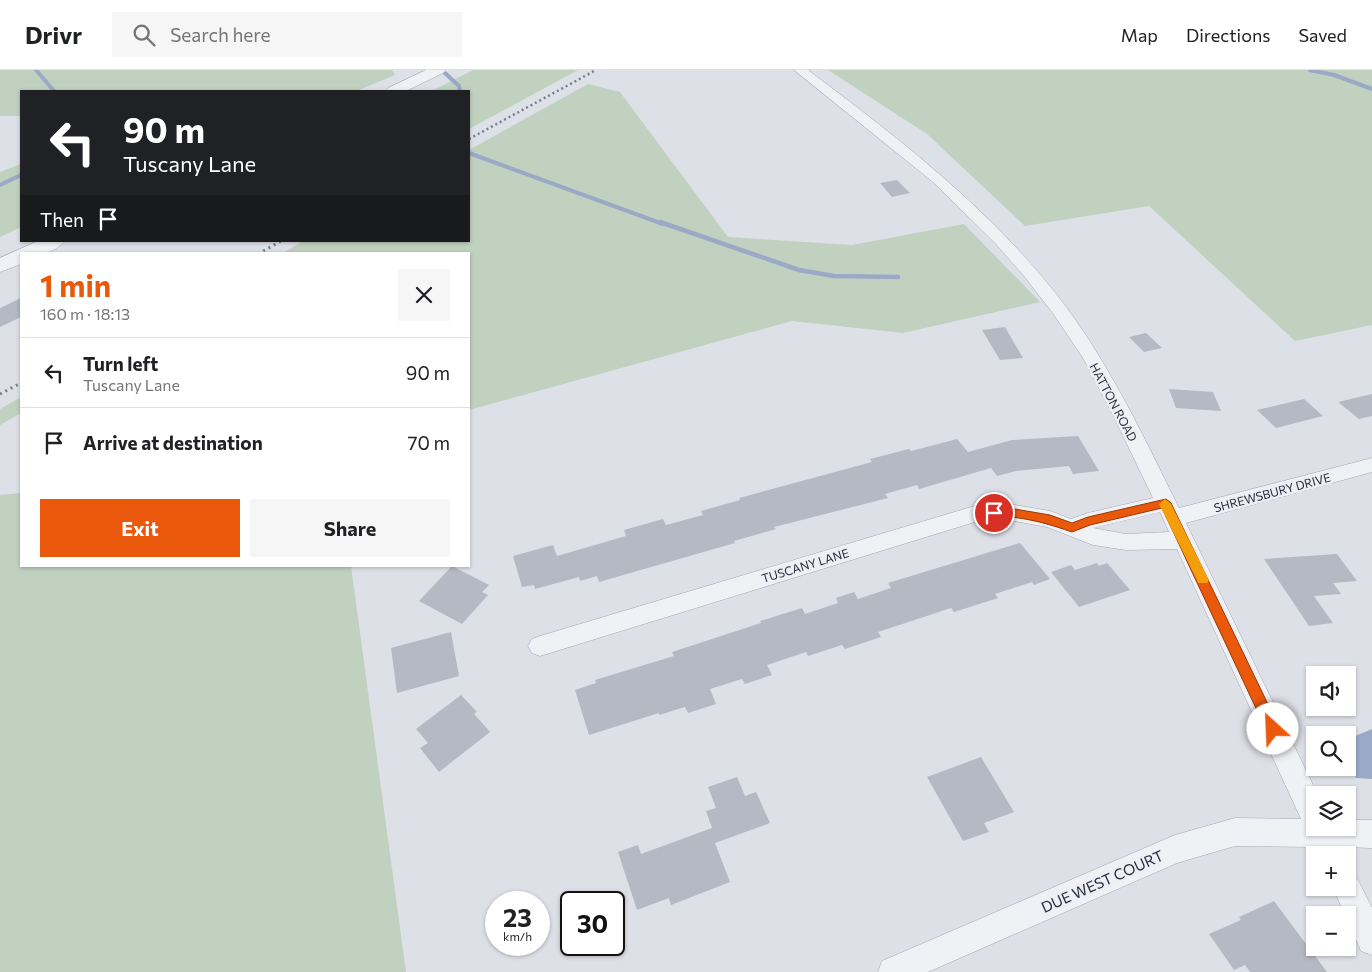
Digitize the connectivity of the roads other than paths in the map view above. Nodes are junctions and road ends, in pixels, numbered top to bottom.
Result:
1 (438, 70) edge
2 (800, 70) edge
3 (396, 90) edge
4 (52, 242) edge
5 (31, 252) edge
6 (20, 256) edge
7 (0, 266) edge
8 (1372, 465) edge
9 (1169, 511) junction
10 (1072, 527) junction
11 (1183, 540) junction
12 (540, 646) dead end
13 (1306, 800) edge
14 (1306, 834) edge
15 (1356, 834) edge
16 (1372, 834) edge
17 (1351, 896) edge
18 (1372, 940) edge
19 (893, 972) edge

1 - 3 street
2 - 9 street, HATTON ROAD
4 - 5 street
6 - 7 street
8 - 9 street, SHREWSBURY DRIVE
9 - 10 street
9 - 11 street, HATTON ROAD
10 - 11 street, TUSCANY LANE
10 - 12 street, TUSCANY LANE
11 - 13 street, HATTON ROAD
14 - 19 street, DUE WEST COURT
15 - 16 street, DUE WEST COURT
17 - 18 street

